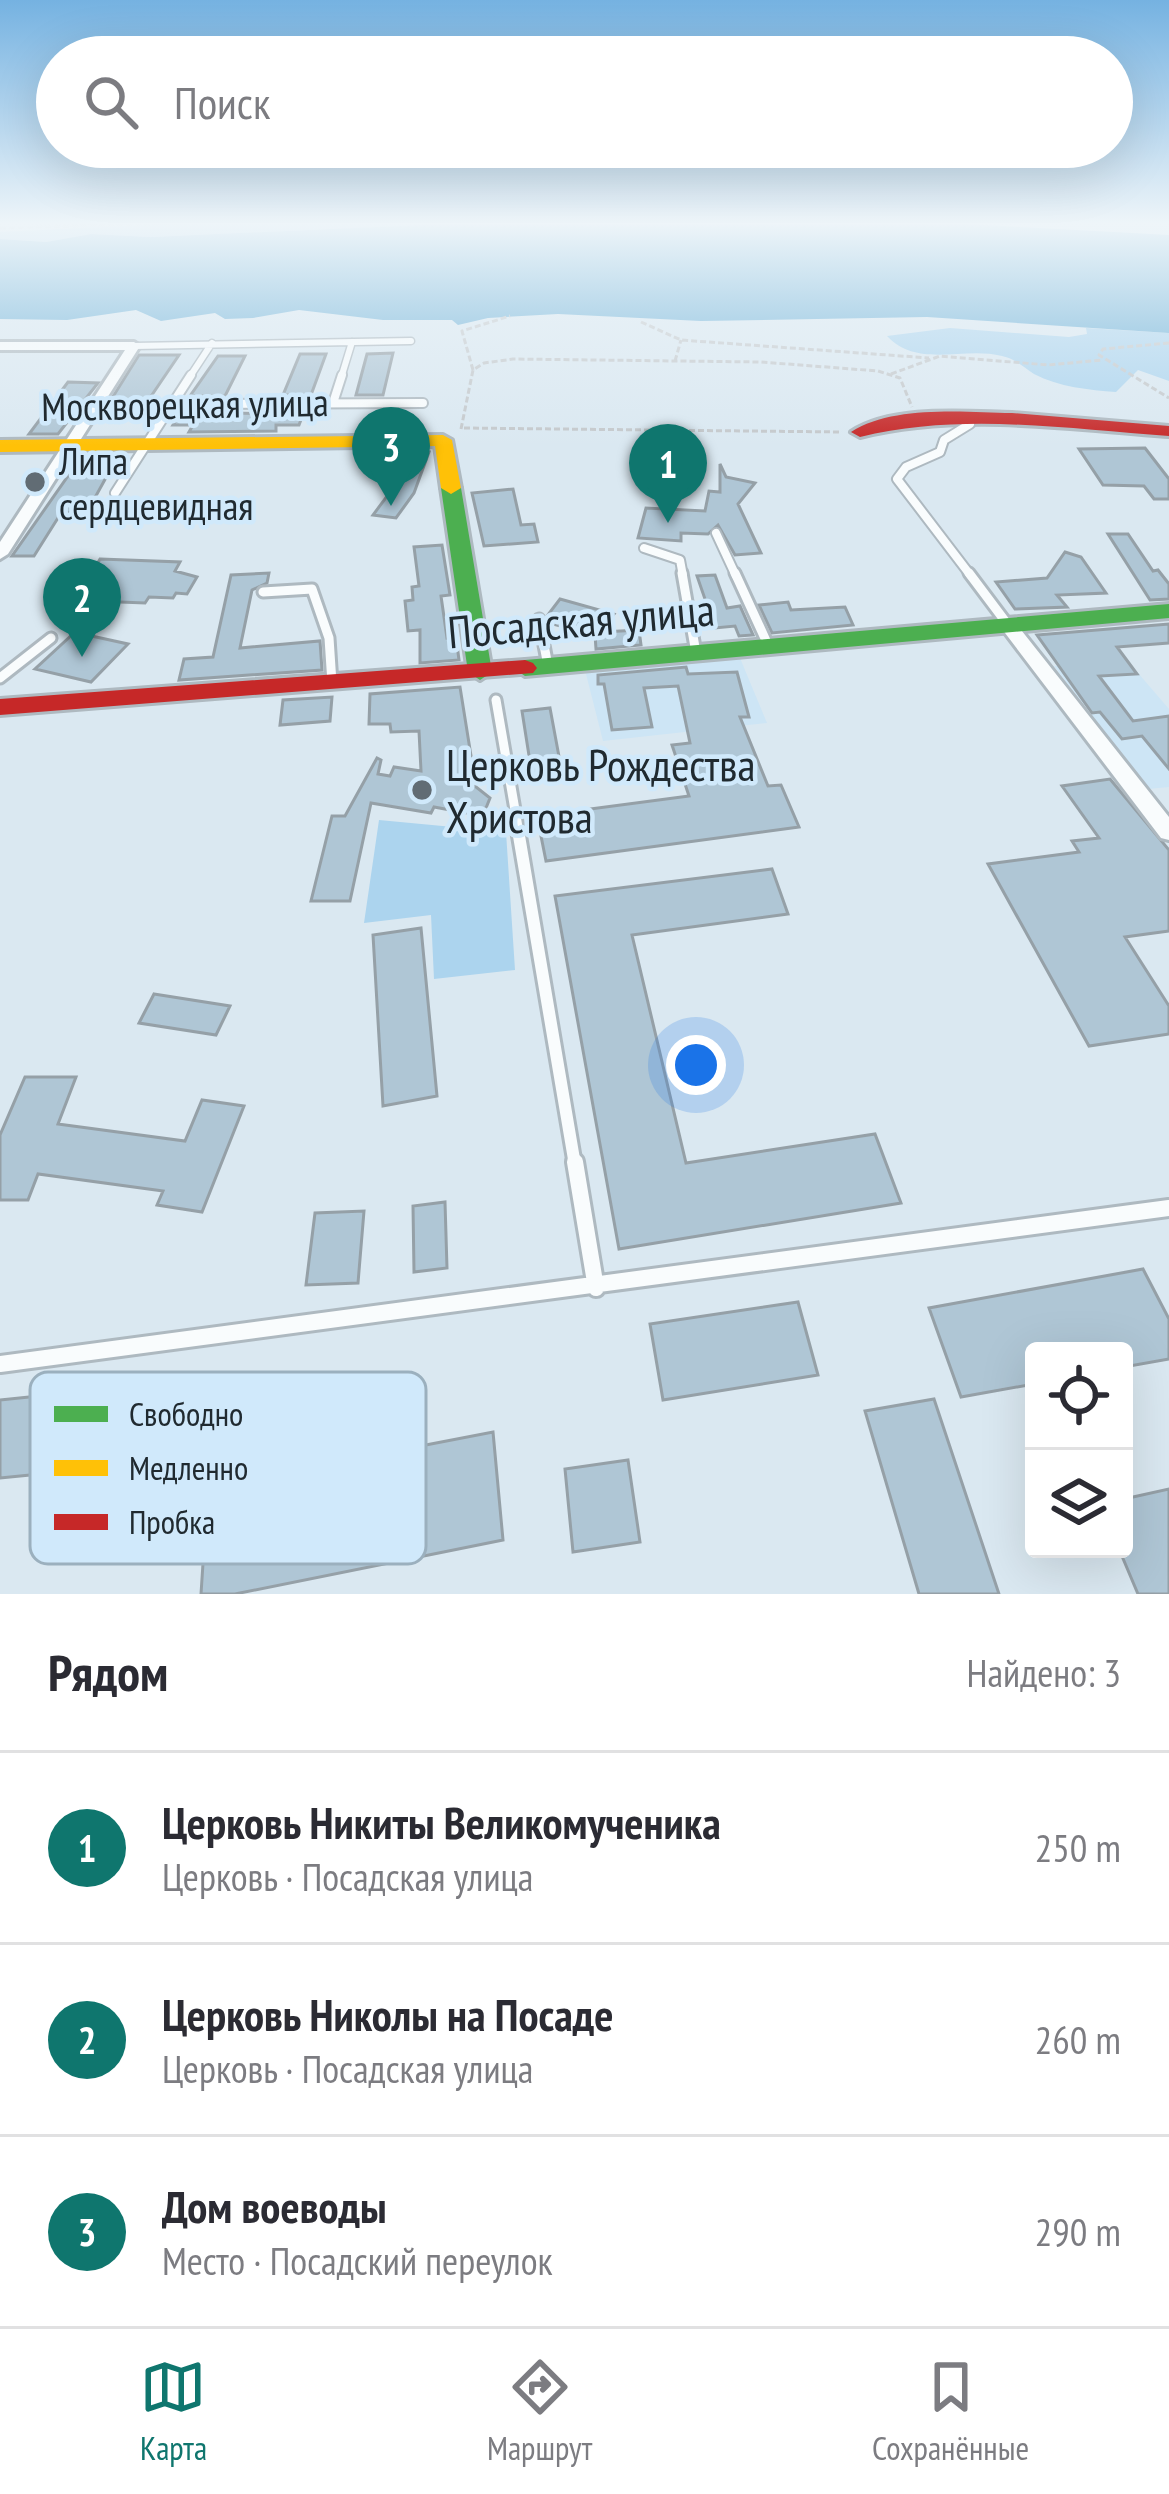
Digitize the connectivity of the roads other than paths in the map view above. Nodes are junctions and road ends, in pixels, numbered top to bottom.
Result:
1 (411, 341) dead end
2 (352, 342) junction
3 (212, 343) junction
4 (0, 346) edge
5 (134, 346) junction
6 (191, 358) dead end
7 (202, 358) junction
8 (333, 403) junction
9 (423, 403) dead end
10 (175, 404) junction
11 (968, 419) junction
12 (1169, 430) edge
13 (860, 432) road end
14 (152, 442) junction
15 (72, 444) junction
16 (0, 446) edge
17 (115, 493) dead end
18 (716, 533) dead end
19 (644, 548) dead end
20 (0, 554) edge
21 (262, 592) dead end
22 (1169, 610) edge
23 (539, 619) dead end
24 (1008, 626) junction
25 (51, 638) dead end
26 (768, 645) junction
27 (696, 652) junction
28 (548, 666) junction
29 (480, 672) junction
30 (0, 678) edge
31 (332, 683) junction
32 (496, 700) dead end
33 (0, 707) edge
34 (1169, 832) edge
35 (1169, 1208) edge
36 (596, 1288) junction
37 (0, 1364) edge

1 - 2 lane
2 - 3 lane
2 - 8 lane
3 - 5 lane
3 - 7 lane
4 - 5 street
5 - 15 street
6 - 7 lane
7 - 10 lane
8 - 9 lane
8 - 10 lane
10 - 14 lane
11 - 12 street
11 - 13 street
11 - 24 lane
14 - 15 street, Москворецкая улица
14 - 17 lane
14 - 29 street, Москворецкая улица
15 - 16 street, Москворецкая улица
15 - 20 street
18 - 26 lane
19 - 27 lane
21 - 31 lane
22 - 24 street, Посадская улица
23 - 28 lane
24 - 26 street, Посадская улица
24 - 34 street
25 - 30 lane
26 - 27 street, Посадская улица
27 - 28 street, Посадская улица
28 - 29 street, Посадская улица
29 - 31 street, Посадская улица
31 - 33 street, Посадская улица
32 - 36 lane
35 - 36 lane
36 - 37 lane

